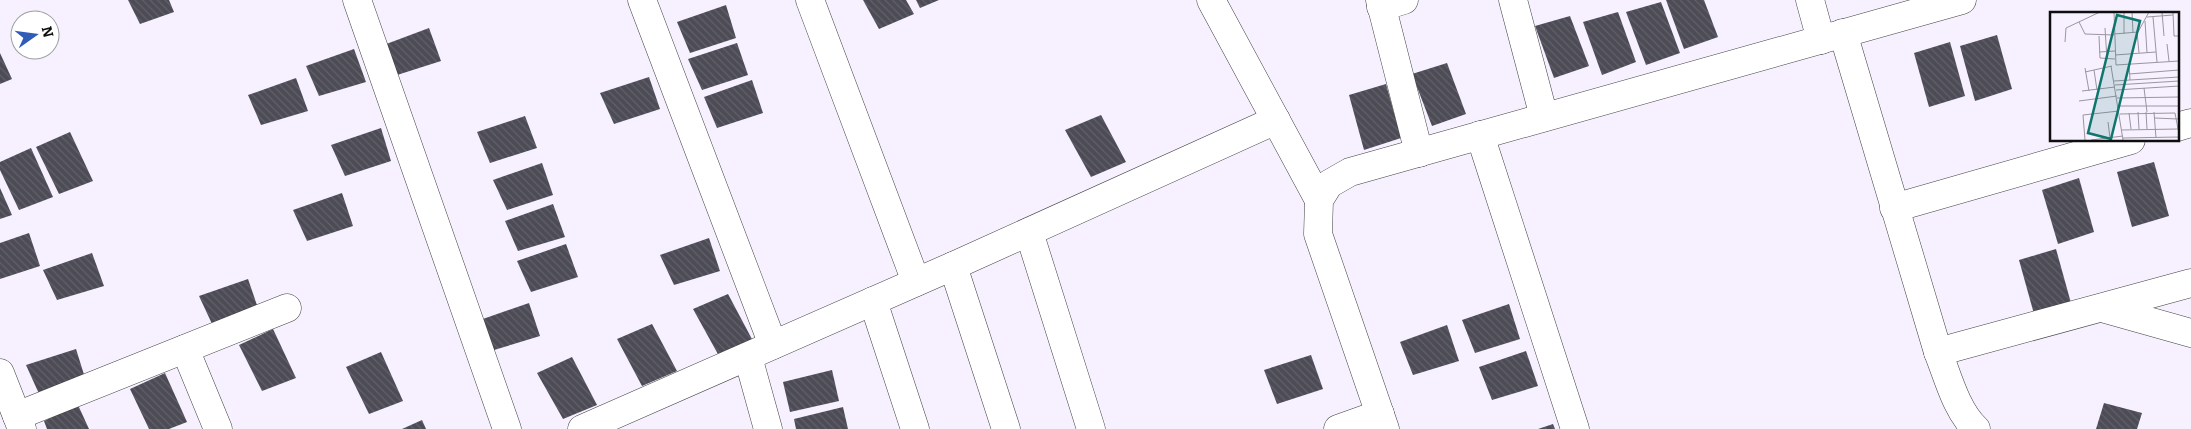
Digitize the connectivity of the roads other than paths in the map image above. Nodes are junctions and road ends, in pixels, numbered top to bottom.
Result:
1 (357, 0) edge
2 (642, 0) edge
3 (810, 0) edge
4 (1211, 0) edge
5 (1513, 0) edge
6 (1810, 0) edge
7 (1962, 0) edge
8 (1388, 2) edge
9 (1832, 36) junction
10 (1544, 117) junction
11 (1276, 120) junction
12 (2191, 123) edge
13 (2178, 127) edge
14 (1480, 135) junction
15 (2128, 141) edge
16 (1419, 153) junction
17 (1319, 200) junction
18 (1894, 208) junction
19 (1029, 232) junction
20 (953, 266) junction
21 (916, 282) junction
22 (2191, 283) edge
23 (873, 301) junction
24 (287, 308) dead end
25 (2102, 308) junction
26 (2191, 333) edge
27 (773, 345) junction
28 (185, 349) junction
29 (1938, 352) junction
30 (748, 356) junction
31 (0, 373) edge
32 (20, 422) edge
33 (1383, 422) edge
34 (612, 423) edge
35 (1967, 427) edge
36 (218, 429) edge
37 (507, 429) edge
38 (582, 429) edge
39 (768, 429) edge
40 (915, 429) edge
41 (1006, 429) edge
42 (1091, 429) edge
43 (1338, 429) edge
44 (1575, 429) edge

1 - 37 street
2 - 27 street
3 - 21 street
4 - 11 street
5 - 10 street
6 - 9 street
7 - 9 street
8 - 16 street
9 - 10 street
9 - 18 street
10 - 14 street
11 - 17 street
11 - 19 street
12 - 13 street
14 - 16 street
14 - 44 street
15 - 18 street
16 - 17 street
17 - 33 street
18 - 29 street
19 - 20 street
19 - 42 street
20 - 21 street
20 - 41 street
21 - 23 street
22 - 25 street
23 - 27 street
23 - 40 street
24 - 28 street
25 - 26 street
25 - 29 street
27 - 30 street
28 - 32 street
28 - 36 street
29 - 35 street
30 - 34 street
30 - 39 street
31 - 32 street
33 - 43 street
34 - 38 street

